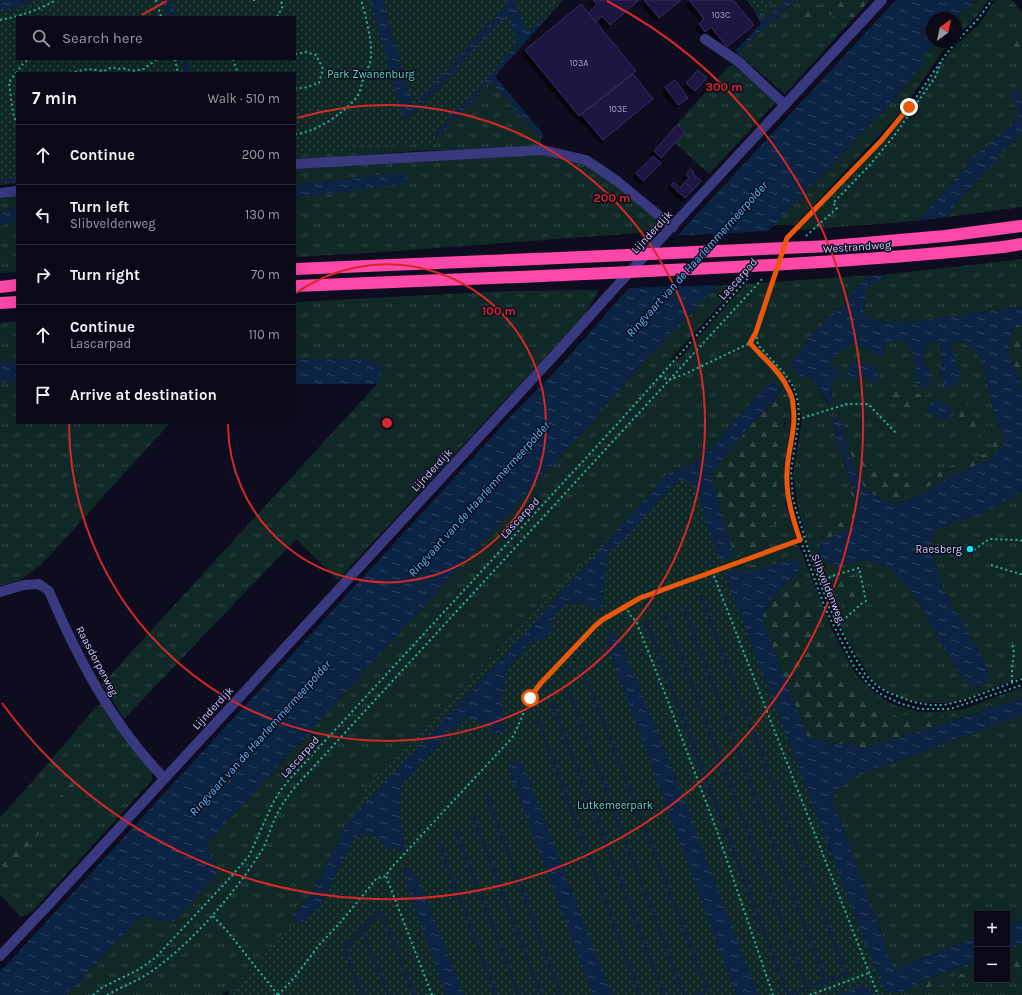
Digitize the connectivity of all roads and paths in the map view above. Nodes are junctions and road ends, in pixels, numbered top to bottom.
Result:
1 (56, 0) edge
2 (156, 0) edge
3 (253, 0) edge
4 (257, 0) edge
5 (280, 0) edge
6 (361, 0) edge
7 (882, 0) edge
8 (992, 0) edge
9 (18, 16) edge
10 (162, 16) edge
11 (278, 16) edge
12 (16, 17) edge
13 (0, 20) edge
14 (962, 36) edge
15 (706, 39) dead end
16 (951, 48) edge
17 (296, 54) edge
18 (942, 59) junction
19 (28, 60) edge
20 (156, 60) edge
21 (175, 60) edge
22 (233, 60) edge
23 (17, 72) edge
24 (74, 72) edge
25 (178, 72) edge
26 (238, 72) edge
27 (16, 73) edge
28 (296, 88) edge
29 (785, 105) junction
30 (16, 122) edge
31 (296, 134) edge
32 (296, 164) edge
33 (16, 191) edge
34 (0, 193) edge
35 (1022, 226) edge
36 (672, 227) junction
37 (787, 238) dead end
38 (803, 238) dead end
39 (1022, 244) edge
40 (296, 269) edge
41 (777, 271) dead end
42 (753, 273) dead end
43 (765, 276) dead end
44 (16, 285) edge
45 (296, 286) edge
46 (0, 287) edge
47 (16, 302) edge
48 (0, 303) edge
49 (756, 332) junction
50 (750, 343) junction
51 (660, 376) junction
52 (669, 380) junction
53 (799, 419) junction
54 (793, 421) junction
55 (896, 433) dead end
56 (805, 538) junction
57 (800, 540) junction
58 (1022, 541) edge
59 (974, 550) dead end
60 (991, 565) dead end
61 (712, 571) junction
62 (1022, 574) edge
63 (820, 583) junction
64 (0, 592) edge
65 (626, 606) junction
66 (838, 625) junction
67 (1012, 642) dead end
68 (1022, 679) edge
69 (1012, 682) junction
70 (1022, 685) edge
71 (164, 778) junction
72 (386, 876) junction
73 (212, 915) junction
74 (0, 956) edge
75 (869, 974) junction
76 (93, 995) edge
77 (107, 995) edge
78 (278, 995) edge
79 (432, 995) edge
80 (773, 995) edge
81 (810, 995) edge
82 (878, 995) edge

1 - 9 path
2 - 10 path
3 - 4 path
5 - 11 path
6 - 31 path
7 - 29 street, Lijnderdijk
8 - 14 path
12 - 13 path
15 - 29 street
16 - 18 path
17 - 28 path
18 - 37 path
18 - 38 path
19 - 23 path
20 - 24 path
21 - 25 path
22 - 26 path
27 - 30 path
29 - 36 street, Lijnderdijk
32 - 36 street
33 - 34 street
35 - 40 highway, Westrandweg, bridge
36 - 71 street, Lijnderdijk
39 - 45 highway, Westrandweg, bridge
41 - 49 path
42 - 51 path, Lascarpad
43 - 52 path
44 - 46 highway
47 - 48 highway
49 - 50 path
49 - 53 path
50 - 52 path
50 - 54 path, Slibveldenweg
51 - 52 path
51 - 76 path, Lascarpad
52 - 73 path
53 - 54 path
53 - 55 path
53 - 56 path
54 - 57 path, Slibveldenweg
56 - 57 path
56 - 63 path
57 - 61 path
57 - 70 path, Slibveldenweg
58 - 59 path
60 - 62 path
61 - 65 path
61 - 75 path
63 - 66 path
63 - 66 path
64 - 71 street, Raasdorperweg
65 - 72 path
65 - 80 path
66 - 69 path
67 - 69 path
68 - 69 path
71 - 74 street, Lijnderdijk
72 - 78 path
72 - 79 path
73 - 77 path
73 - 78 path
75 - 81 path
75 - 82 path

